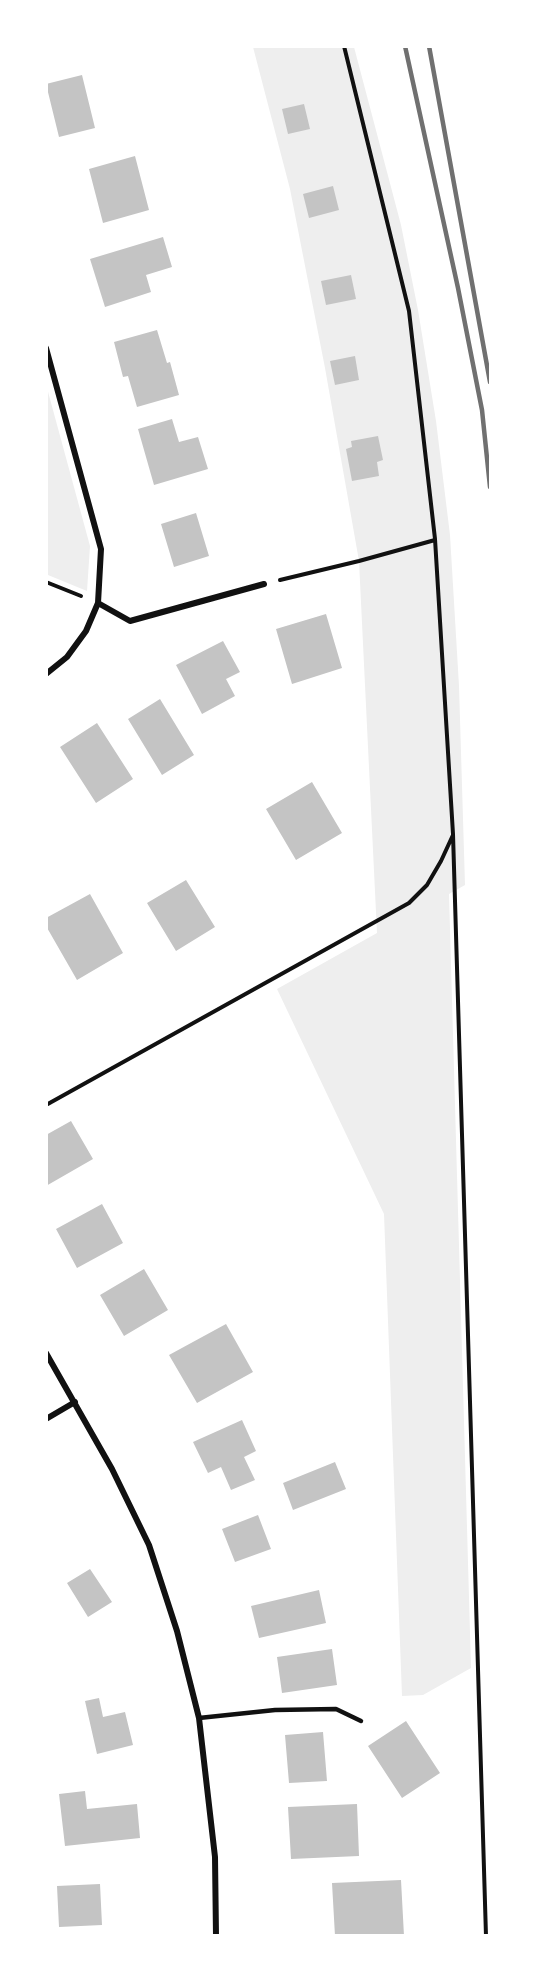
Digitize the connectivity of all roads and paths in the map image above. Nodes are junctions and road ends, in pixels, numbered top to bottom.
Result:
1 (344, 46) edge
2 (46, 348) edge
3 (435, 540) junction
4 (46, 582) edge
5 (264, 584) joint
6 (98, 603) junction
7 (46, 674) edge
8 (453, 834) junction
9 (46, 1105) edge
10 (46, 1353) edge
11 (75, 1402) junction
12 (46, 1419) edge
13 (199, 1718) junction
14 (361, 1721) dead end
15 (216, 1935) edge
16 (486, 1935) edge

1 - 3 path
2 - 6 street
3 - 5 path
3 - 8 path
4 - 6 path
5 - 6 street
6 - 7 street
8 - 9 path
8 - 16 path
10 - 11 street
11 - 12 street
11 - 13 street
13 - 14 lane
13 - 15 street

